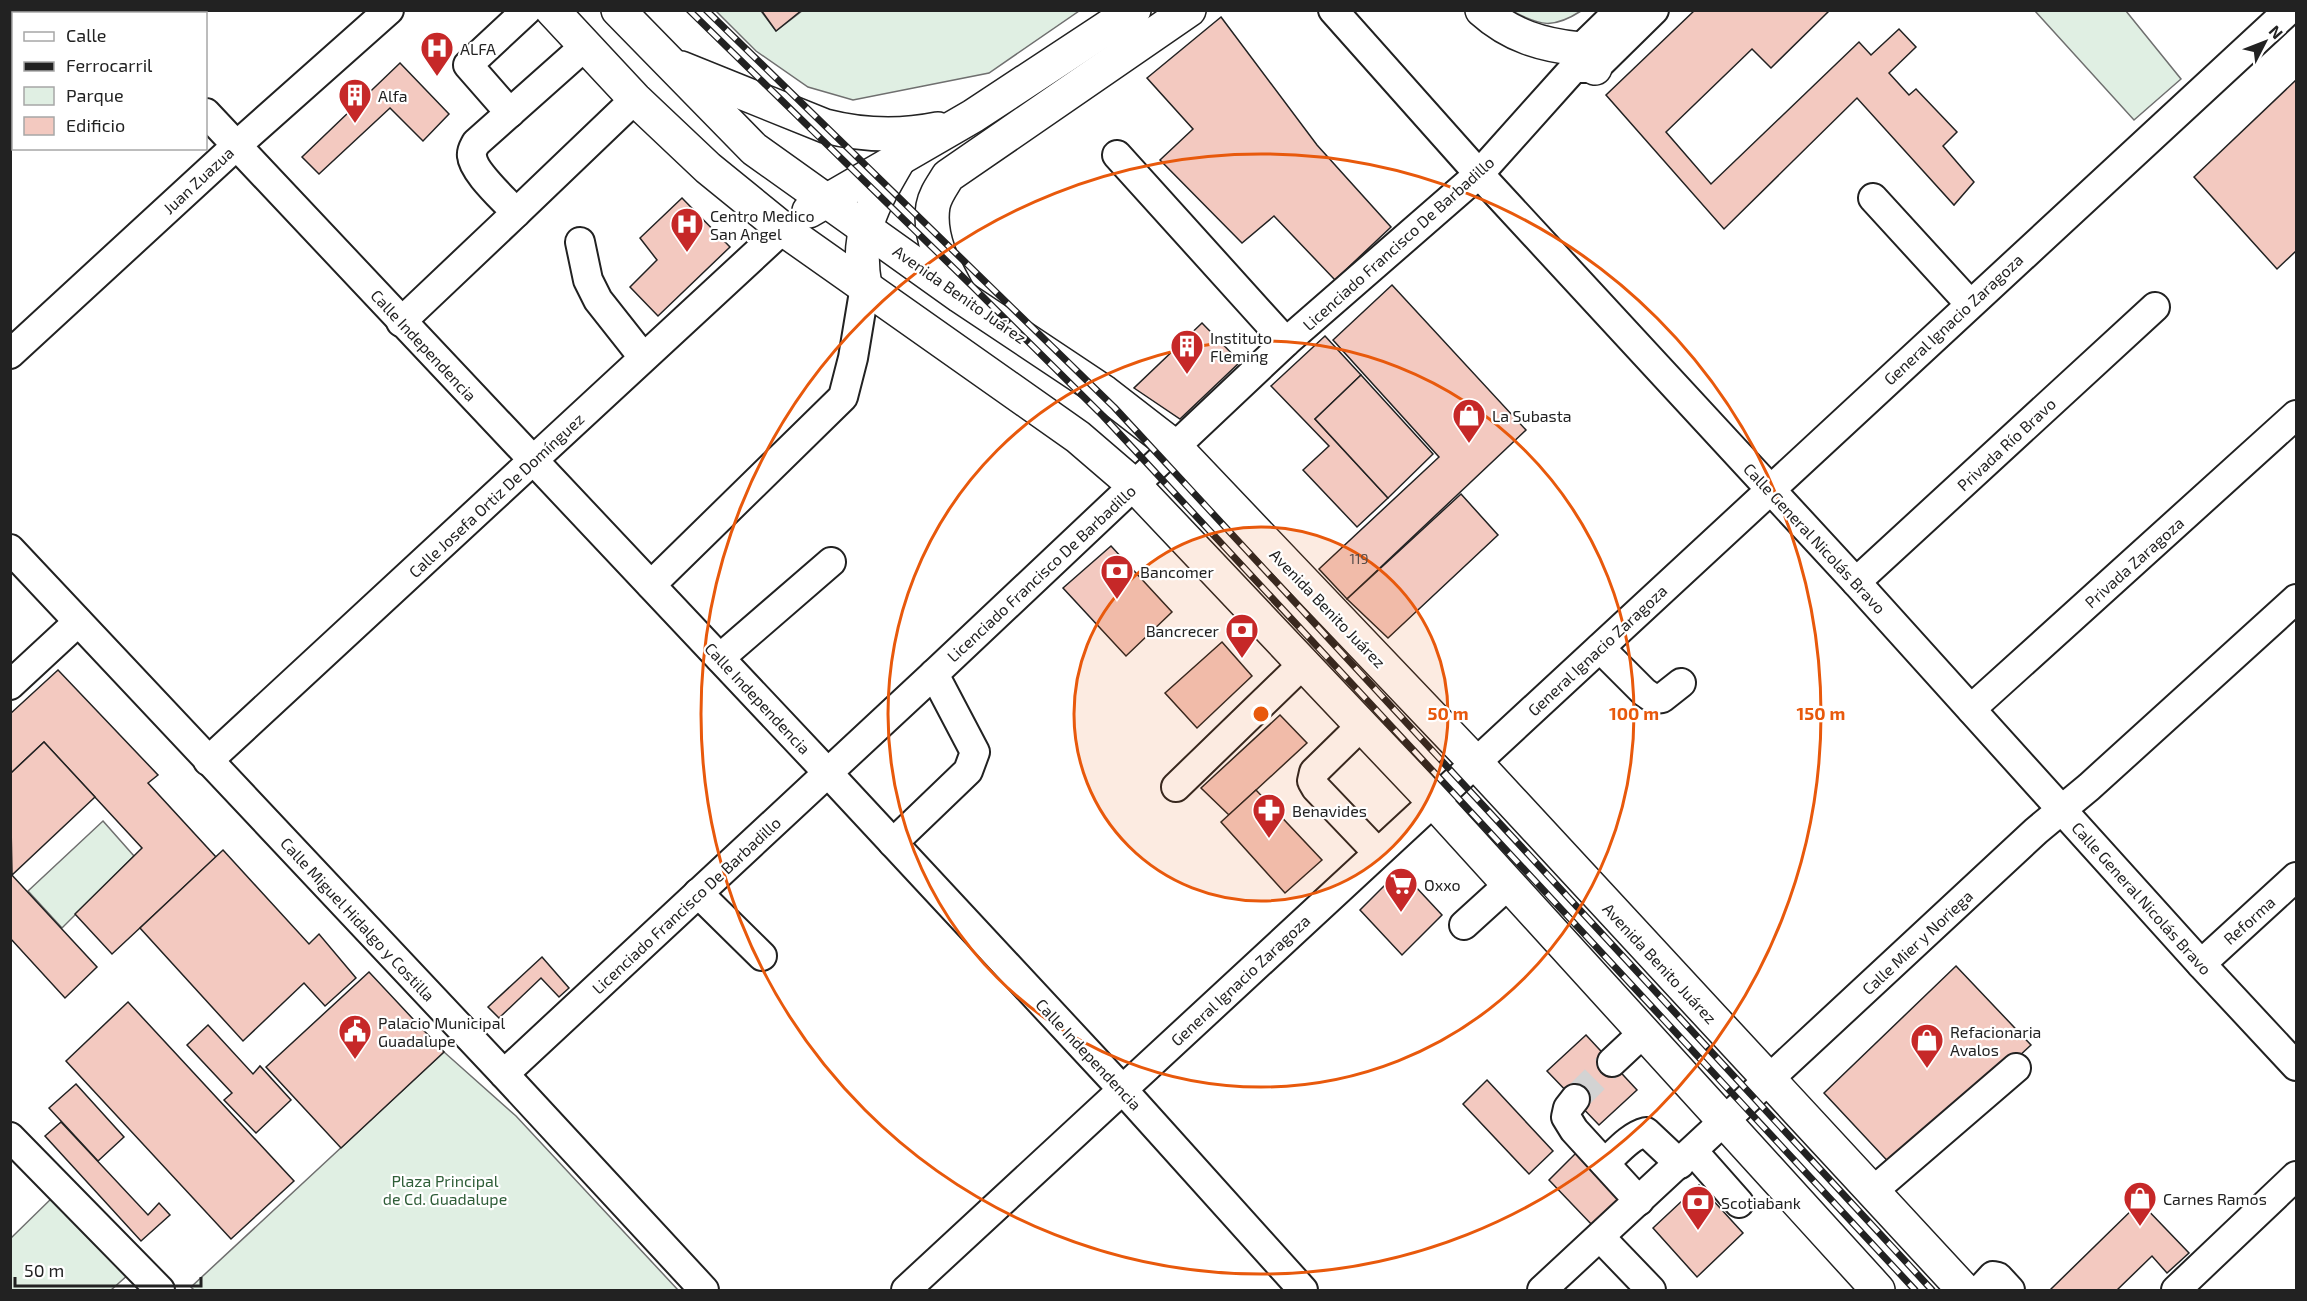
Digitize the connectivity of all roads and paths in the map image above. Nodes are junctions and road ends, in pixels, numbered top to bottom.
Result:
1 (389, 10) edge
2 (527, 10) edge
3 (552, 10) edge
4 (618, 10) edge
5 (1134, 10) edge
6 (1189, 10) edge
7 (1333, 10) edge
8 (1482, 10) edge
9 (1620, 10) edge
10 (1654, 10) edge
11 (2289, 10) edge
12 (585, 46) junction
13 (665, 61) junction
14 (1583, 62) junction
15 (635, 99) junction
16 (510, 113) junction
17 (207, 114) edge
18 (973, 116) junction
19 (236, 146) junction
20 (1117, 155) dead end
21 (899, 160) junction
22 (1479, 174) junction
23 (1873, 198) dead end
24 (825, 201) junction
25 (516, 213) junction
26 (865, 227) junction
27 (783, 229) junction
28 (579, 242) dead end
29 (865, 286) junction
30 (960, 296) junction
31 (1970, 304) junction
32 (2155, 307) dead end
33 (401, 322) junction
34 (1286, 342) junction
35 (10, 354) edge
36 (643, 357) junction
37 (2296, 415) edge
38 (1175, 447) junction
39 (533, 461) junction
40 (1135, 486) junction
41 (1770, 489) junction
42 (10, 549) edge
43 (831, 562) dead end
44 (1856, 582) junction
45 (651, 585) junction
46 (2296, 599) edge
47 (78, 622) junction
48 (1600, 648) junction
49 (720, 658) junction
50 (1304, 663) junction
51 (934, 674) junction
52 (1682, 683) dead end
53 (10, 685) edge
54 (1971, 709) junction
55 (1361, 726) junction
56 (208, 761) junction
57 (1476, 763) junction
58 (828, 773) junction
59 (1176, 788) dead end
60 (1433, 801) junction
61 (2062, 809) junction
62 (893, 843) junction
63 (1377, 852) junction
64 (2296, 877) edge
65 (1508, 885) junction
66 (698, 893) junction
67 (1464, 925) dead end
68 (762, 956) dead end
69 (2201, 963) junction
70 (1643, 1033) junction
71 (1612, 1062) tunnel mouth
72 (2296, 1066) edge
73 (2016, 1068) dead end
74 (504, 1074) junction
75 (1768, 1080) junction
76 (1122, 1089) junction
77 (1575, 1099) tunnel mouth
78 (1724, 1123) junction
79 (10, 1137) edge
80 (1687, 1158) junction
81 (1605, 1163) junction
82 (2296, 1176) edge
83 (1872, 1192) junction
84 (1639, 1201) junction
85 (1739, 1203) dead end
86 (1600, 1237) junction
87 (160, 1290) edge
88 (705, 1290) edge
89 (906, 1290) edge
90 (1303, 1290) edge
91 (1542, 1290) edge
92 (1651, 1290) edge
93 (1878, 1290) edge
94 (1964, 1290) edge
95 (1980, 1290) edge
96 (2010, 1290) edge
97 (2176, 1290) edge

1 - 19 street, Juan Zuazua
2 - 16 street
3 - 12 main road
4 - 13 main road, Avenida Benito Juárez
5 - 18 main road
6 - 30 main road
7 - 22 street, Calle General Nicolás Bravo
8 - 14 main road
9 - 14 street, Licenciado Francisco De Barbadillo
10 - 14 street, Licenciado Francisco De Barbadillo
11 - 31 street, General Ignacio Zaragoza
12 - 15 main road
12 - 16 street
13 - 18 main road
13 - 24 main road, Avenida Benito Juárez
14 - 22 street, Licenciado Francisco De Barbadillo
15 - 25 street
15 - 27 main road
16 - 25 street
17 - 19 street, Calle Independencia
18 - 21 main road
19 - 33 street, Calle Independencia
19 - 35 street, Juan Zuazua
20 - 34 street
21 - 24 main road
21 - 26 main road
22 - 34 street, Licenciado Francisco De Barbadillo
22 - 41 street, Calle General Nicolás Bravo
23 - 31 street
24 - 26 main road, Avenida Benito Juárez
24 - 27 main road
25 - 33 street
26 - 29 main road
26 - 30 main road, Avenida Benito Juárez
27 - 29 main road
27 - 36 street, Calle Josefa Ortiz De Domínguez
28 - 36 street
29 - 40 main road
29 - 45 street
30 - 38 main road, Avenida Benito Juárez
31 - 41 street, General Ignacio Zaragoza
32 - 44 street, Privada Río Bravo
33 - 39 street, Calle Independencia
34 - 38 street, Licenciado Francisco De Barbadillo
36 - 39 street, Calle Josefa Ortiz De Domínguez
37 - 54 street, Privada Zaragoza
38 - 40 street, Licenciado Francisco De Barbadillo
38 - 57 main road, Avenida Benito Juárez
39 - 45 street, Calle Independencia
39 - 56 street, Calle Josefa Ortiz De Domínguez
40 - 50 main road
40 - 51 street, Licenciado Francisco De Barbadillo
41 - 44 street, Calle General Nicolás Bravo
41 - 48 street, General Ignacio Zaragoza
42 - 47 street, Calle Miguel Hidalgo y Costilla
43 - 49 street
44 - 54 street, Calle General Nicolás Bravo
45 - 49 street, Calle Independencia
46 - 61 street, Calle Mier y Noriega
47 - 53 street
47 - 56 street, Calle Miguel Hidalgo y Costilla
48 - 52 street
48 - 57 street, General Ignacio Zaragoza
49 - 58 street, Calle Independencia
50 - 55 main road
50 - 59 street
51 - 58 street, Licenciado Francisco De Barbadillo
51 - 62 street
54 - 61 street, Calle General Nicolás Bravo
55 - 60 main road
55 - 63 street
56 - 74 street, Calle Miguel Hidalgo y Costilla
57 - 60 street, General Ignacio Zaragoza
57 - 75 main road, Avenida Benito Juárez
58 - 62 street, Calle Independencia
58 - 66 street, Licenciado Francisco De Barbadillo
60 - 63 street, General Ignacio Zaragoza
60 - 65 main road
61 - 69 street, Calle General Nicolás Bravo
61 - 75 street, Calle Mier y Noriega
62 - 76 street, Calle Independencia
63 - 76 street, General Ignacio Zaragoza
64 - 69 street, Reforma
65 - 67 street
65 - 70 main road
66 - 68 street
66 - 74 street, Licenciado Francisco De Barbadillo
69 - 72 street, Calle General Nicolás Bravo
70 - 71 street
70 - 78 main road
73 - 83 street
74 - 88 street, Calle Miguel Hidalgo y Costilla
75 - 78 street, Calle Mier y Noriega
75 - 83 main road, Avenida Benito Juárez
76 - 89 street, General Ignacio Zaragoza
76 - 90 street, Calle Independencia
77 - 81 street
78 - 80 street, Calle Mier y Noriega
78 - 93 main road
79 - 87 street
80 - 81 street
80 - 84 street, Calle Mier y Noriega
80 - 85 street
81 - 84 street
82 - 97 street
83 - 94 main road, Avenida Benito Juárez
84 - 86 street, Calle Mier y Noriega
86 - 91 street, Calle Mier y Noriega
86 - 92 street
95 - 96 street

